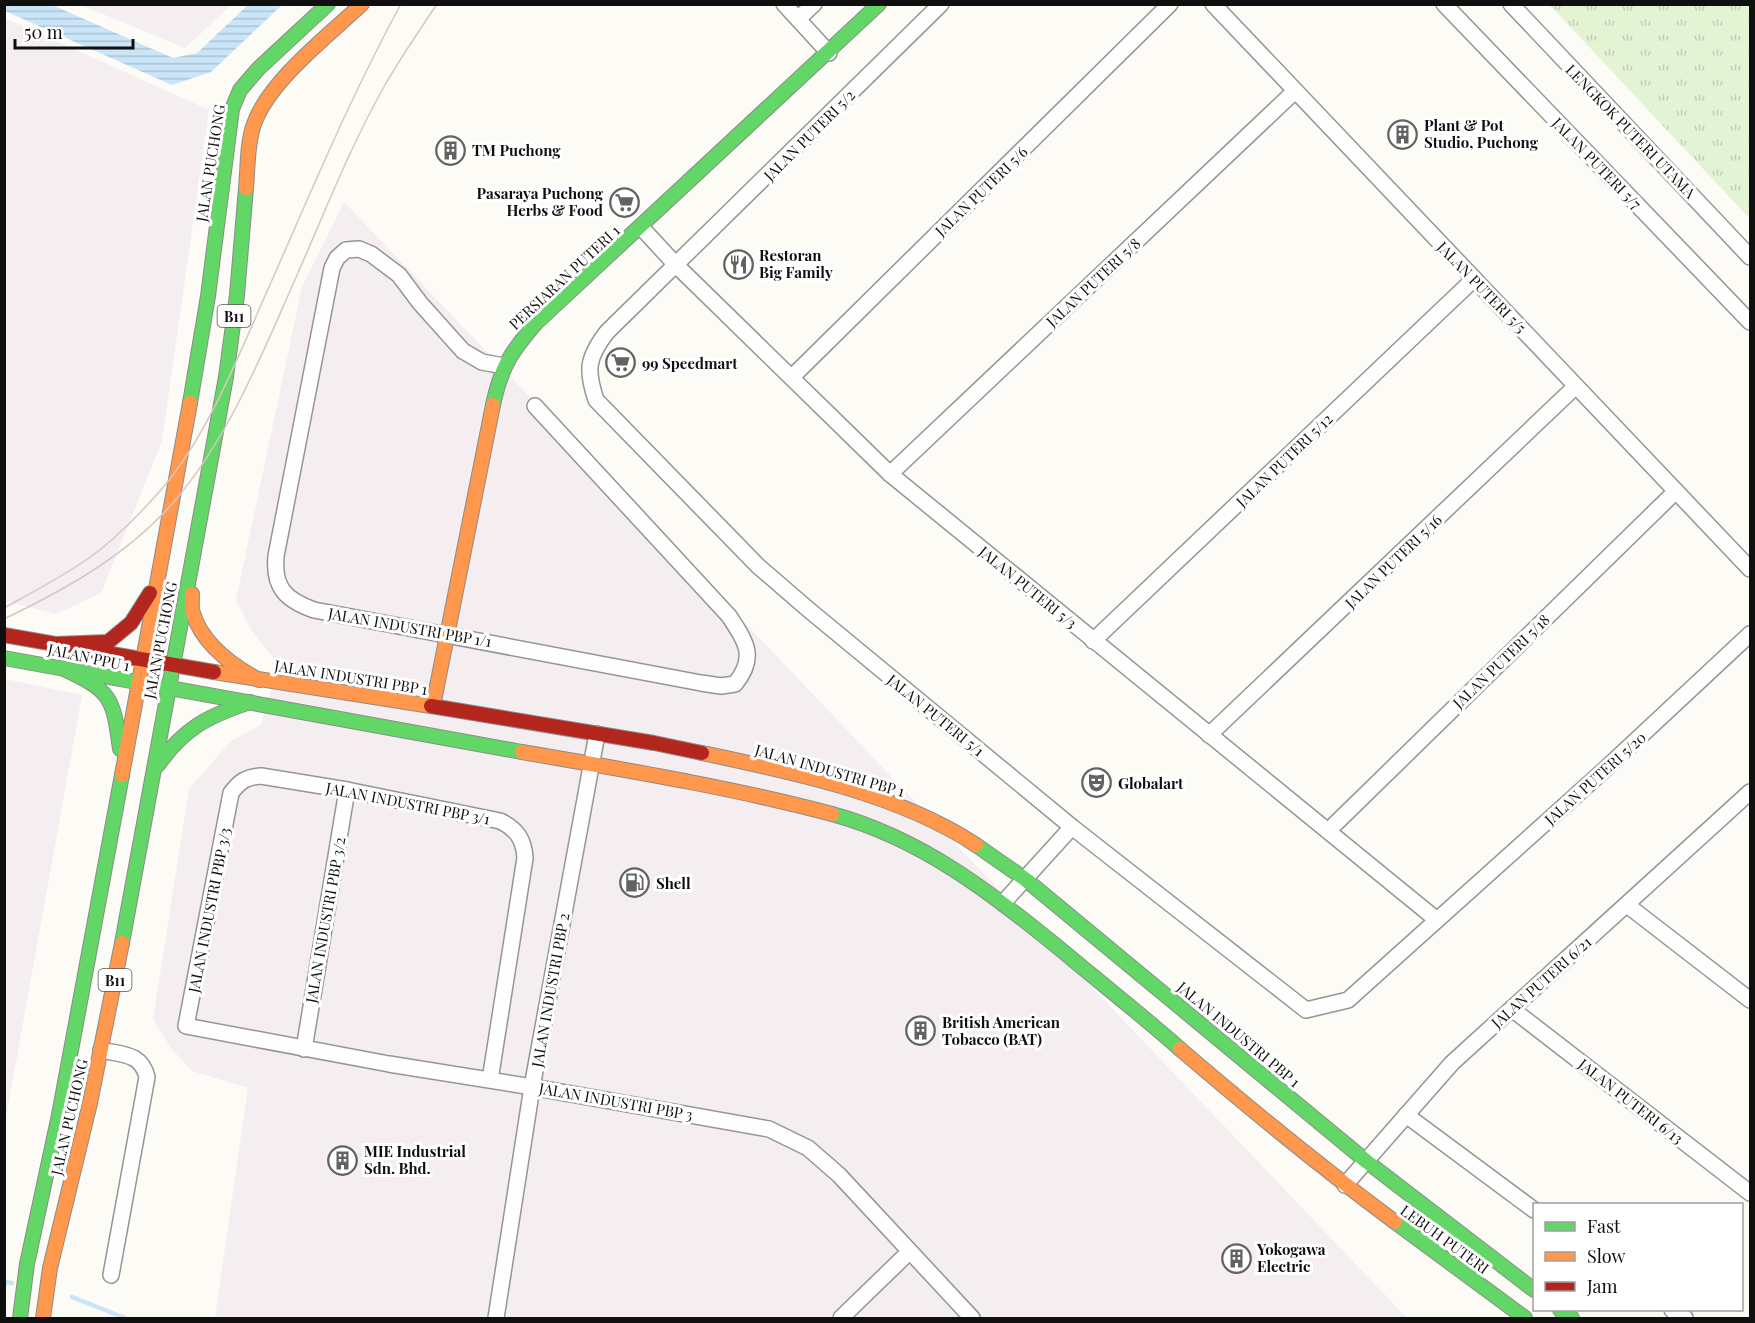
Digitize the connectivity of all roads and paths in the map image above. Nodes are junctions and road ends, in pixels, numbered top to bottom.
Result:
1 (328, 4) edge
2 (362, 4) edge
3 (784, 4) edge
4 (814, 4) edge
5 (879, 4) edge
6 (941, 4) edge
7 (1170, 4) edge
8 (1213, 4) edge
9 (1444, 4) edge
10 (1511, 4) edge
11 (798, 19) junction
12 (829, 52) junction
13 (1295, 91) junction
14 (641, 227) junction
15 (1750, 257) edge
16 (676, 264) junction
17 (1474, 279) junction
18 (1750, 322) edge
19 (504, 366) junction
20 (792, 377) junction
21 (1576, 386) junction
22 (535, 406) dead end
23 (890, 474) junction
24 (1676, 491) junction
25 (192, 562) junction
26 (1750, 569) edge
27 (159, 575) junction
28 (448, 634) junction
29 (1750, 634) edge
30 (4, 635) edge
31 (1093, 641) junction
32 (56, 644) junction
33 (4, 658) edge
34 (144, 661) junction
35 (172, 666) junction
36 (62, 668) junction
37 (259, 680) junction
38 (140, 684) junction
39 (168, 688) junction
40 (250, 702) junction
41 (433, 706) junction
42 (597, 734) junction
43 (1209, 735) junction
44 (591, 765) junction
45 (122, 769) junction
46 (152, 773) junction
47 (347, 790) junction
48 (231, 793) joint
49 (1747, 801) edge
50 (1072, 827) junction
51 (1328, 831) junction
52 (1025, 879) junction
53 (1003, 903) junction
54 (1627, 905) junction
55 (1437, 920) junction
56 (1750, 1000) edge
57 (1512, 1009) junction
58 (186, 1026) joint
59 (304, 1049) junction
60 (101, 1050) junction
61 (490, 1080) junction
62 (532, 1087) junction
63 (1406, 1115) junction
64 (1366, 1161) junction
65 (1345, 1185) junction
66 (1750, 1193) edge
67 (1533, 1209) edge
68 (909, 1252) junction
69 (111, 1275) dead end
70 (1533, 1289) edge
71 (20, 1318) edge
72 (43, 1318) edge
73 (496, 1318) edge
74 (841, 1318) edge
75 (972, 1318) edge
76 (1525, 1318) edge

1 - 27 main road, JALAN PUCHONG / B11
2 - 25 main road, JALAN PUCHONG / B11
3 - 11 street
4 - 11 street
5 - 12 main road, PERSIARAN PUTERI 1
6 - 16 street, JALAN PUTERI 5/2
7 - 20 street, JALAN PUTERI 5/6
8 - 13 street, JALAN PUTERI 5/5
9 - 18 street, JALAN PUTERI 5/7
10 - 15 street, LENGKOK PUTERI UTAMA
11 - 12 street
12 - 14 main road, PERSIARAN PUTERI 1
13 - 17 street, JALAN PUTERI 5/5
13 - 23 street, JALAN PUTERI 5/8
14 - 16 street, JALAN PUTERI 5/3
14 - 19 main road, PERSIARAN PUTERI 1
16 - 20 street, JALAN PUTERI 5/3
16 - 50 street, JALAN PUTERI 5/1
17 - 21 street, JALAN PUTERI 5/5
17 - 31 street, JALAN PUTERI 5/12
19 - 28 main road, PERSIARAN PUTERI 1
19 - 28 street, JALAN INDUSTRI PBP 1/1
20 - 23 street, JALAN PUTERI 5/3
21 - 24 street, JALAN PUTERI 5/5
21 - 43 street, JALAN PUTERI 5/16
22 - 28 street, JALAN INDUSTRI PBP 1/1
23 - 31 street, JALAN PUTERI 5/3
24 - 26 street, JALAN PUTERI 5/5
24 - 51 street, JALAN PUTERI 5/18
25 - 35 main road, JALAN PUCHONG / B11
25 - 37 main road
27 - 32 main road
27 - 34 main road, JALAN PUCHONG / B11
28 - 41 main road, PERSIARAN PUTERI 1
29 - 55 street, JALAN PUTERI 5/20
30 - 32 main road, JALAN PPU 1
31 - 43 street, JALAN PUTERI 5/3
32 - 34 main road, JALAN PPU 1
33 - 36 main road, JALAN PPU 1
34 - 35 main road
34 - 38 main road, JALAN PUCHONG / B11
35 - 37 main road, JALAN INDUSTRI PBP 1
35 - 39 main road, JALAN PUCHONG / B11
36 - 38 main road, JALAN PPU 1
36 - 45 main road
37 - 41 main road, JALAN INDUSTRI PBP 1
38 - 39 main road, JALAN PPU 1
38 - 45 main road, JALAN PUCHONG / B11
39 - 40 main road
39 - 46 main road, JALAN PUCHONG / B11
40 - 44 main road
40 - 46 main road
41 - 42 main road, JALAN INDUSTRI PBP 1
42 - 44 street, JALAN INDUSTRI PBP 2
42 - 52 main road, JALAN INDUSTRI PBP 1
43 - 51 street, JALAN PUTERI 5/3
44 - 53 main road
44 - 62 street, JALAN INDUSTRI PBP 2
45 - 71 main road, JALAN PUCHONG / B11
46 - 60 main road, JALAN PUCHONG / B11
47 - 48 street, JALAN INDUSTRI PBP 3/1
47 - 59 street, JALAN INDUSTRI PBP 3/2
47 - 61 street, JALAN INDUSTRI PBP 3/1
48 - 58 street, JALAN INDUSTRI PBP 3/3
49 - 54 street, JALAN PUTERI 6/21
50 - 52 street
50 - 55 street, JALAN PUTERI 5/1
51 - 55 street, JALAN PUTERI 5/3
52 - 53 street
52 - 64 main road, JALAN INDUSTRI PBP 1
53 - 65 main road
54 - 56 street
54 - 57 street, JALAN PUTERI 6/21
57 - 63 street, JALAN PUTERI 6/21
57 - 66 street, JALAN PUTERI 6/13
58 - 59 street, JALAN INDUSTRI PBP 3
59 - 61 street, JALAN INDUSTRI PBP 3
60 - 69 street
60 - 72 main road, JALAN PUCHONG / B11
61 - 62 street, JALAN INDUSTRI PBP 3
62 - 68 street, JALAN INDUSTRI PBP 3
62 - 73 street, JALAN INDUSTRI PBP 2
63 - 64 street, JALAN PUTERI 6/21
63 - 67 street
64 - 65 street, JALAN PUTERI 6/21
64 - 70 main road, LEBUH PUTERI
65 - 76 main road, LEBUH PUTERI
68 - 74 street
68 - 75 street, JALAN INDUSTRI PBP 3

